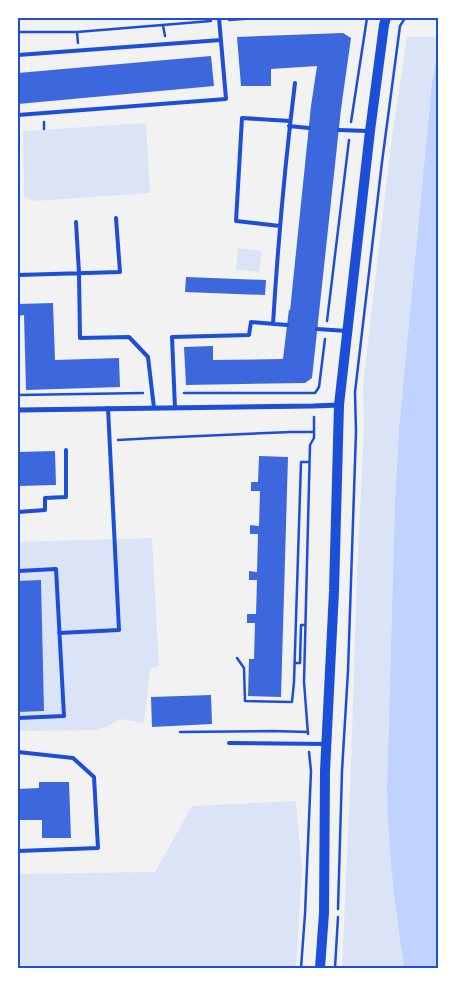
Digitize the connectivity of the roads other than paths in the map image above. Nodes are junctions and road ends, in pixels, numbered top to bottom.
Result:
1 (386, 18) edge
2 (219, 19) edge
3 (221, 40) junction
4 (18, 55) edge
5 (295, 83) dead end
6 (18, 115) edge
7 (290, 124) junction
8 (309, 128) dead end
9 (339, 130) dead end
10 (370, 131) junction
11 (116, 218) dead end
12 (76, 222) dead end
13 (280, 226) junction
14 (79, 273) junction
15 (18, 275) edge
16 (273, 324) junction
17 (287, 325) dead end
18 (317, 329) dead end
19 (347, 331) junction
20 (339, 405) junction
21 (108, 408) junction
22 (154, 408) junction
23 (175, 408) junction
24 (18, 410) edge
25 (66, 450) dead end
26 (18, 512) edge
27 (18, 571) edge
28 (59, 633) junction
29 (18, 718) edge
30 (230, 743) dead end
31 (326, 744) junction
32 (18, 752) edge
33 (18, 851) edge
34 (320, 968) edge

1 - 10 main road
2 - 3 lane
3 - 4 lane
3 - 6 lane
5 - 7 lane
7 - 8 lane
7 - 13 lane
7 - 13 lane
9 - 10 lane
10 - 19 main road
11 - 14 lane
12 - 14 lane
13 - 16 lane
14 - 15 lane
14 - 22 lane
16 - 17 lane
16 - 23 lane
18 - 19 lane
19 - 20 main road
20 - 23 street
20 - 31 main road
21 - 22 street
21 - 24 street
21 - 28 lane
22 - 23 street
25 - 26 lane
27 - 28 lane
28 - 29 lane
30 - 31 lane
31 - 34 main road
32 - 33 lane

